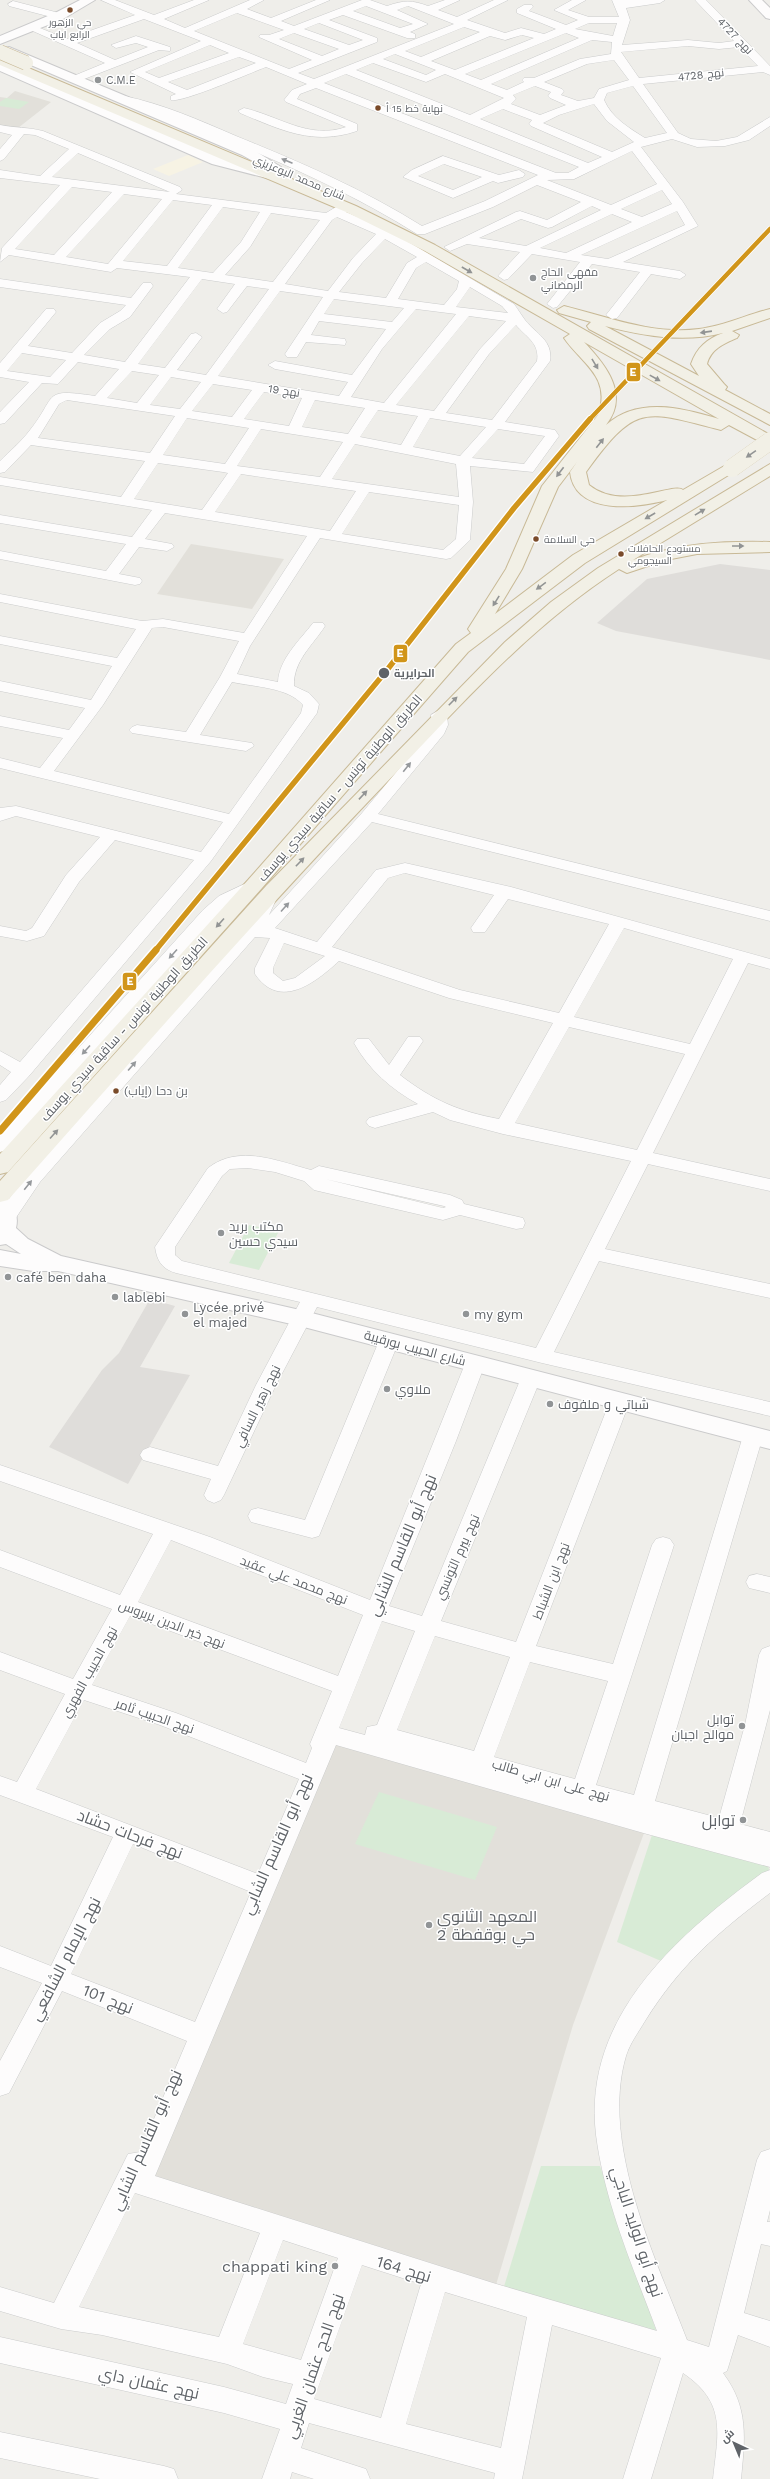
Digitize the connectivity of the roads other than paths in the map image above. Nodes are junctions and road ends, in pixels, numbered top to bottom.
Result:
1 (89, 0) edge
2 (106, 0) edge
3 (204, 0) edge
4 (259, 0) edge
5 (325, 0) edge
6 (455, 0) edge
7 (503, 0) edge
8 (510, 0) edge
9 (581, 0) edge
10 (660, 0) edge
11 (700, 0) edge
12 (755, 0) edge
13 (366, 1) edge
14 (411, 1) edge
15 (17, 2) edge
16 (619, 2) edge
17 (528, 7) junction
18 (0, 9) edge
19 (239, 10) junction
20 (387, 10) junction
21 (428, 10) junction
22 (559, 10) junction
23 (343, 11) junction
24 (770, 15) edge
25 (59, 16) junction
26 (150, 17) junction
27 (362, 19) junction
28 (320, 20) junction
29 (588, 20) junction
30 (625, 20) junction
31 (276, 22) junction
32 (461, 22) junction
33 (423, 24) junction
34 (31, 28) junction
35 (340, 28) junction
36 (296, 29) junction
37 (565, 30) junction
38 (443, 31) junction
39 (186, 32) junction
40 (398, 32) junction
41 (490, 32) junction
42 (0, 34) edge
43 (90, 35) junction
44 (505, 37) junction
45 (590, 37) junction
46 (546, 38) junction
47 (269, 40) junction
48 (373, 40) junction
49 (422, 40) junction
50 (211, 41) junction
51 (742, 42) junction
52 (68, 43) junction
53 (116, 45) junction
54 (160, 46) junction
55 (617, 48) junction
56 (518, 49) junction
57 (349, 50) junction
58 (560, 50) junction
59 (2, 51) edge
60 (396, 52) junction
61 (239, 53) junction
62 (180, 54) junction
63 (140, 55) junction
64 (543, 58) junction
65 (322, 60) junction
66 (376, 60) junction
67 (420, 60) junction
68 (491, 60) junction
69 (587, 60) junction
70 (267, 63) junction
71 (116, 64) junction
72 (21, 65) junction
73 (0, 66) edge
74 (347, 70) junction
75 (768, 70) edge
76 (185, 72) junction
77 (290, 72) junction
78 (450, 72) junction
79 (510, 72) junction
80 (0, 76) edge
81 (26, 78) junction
82 (426, 78) junction
83 (75, 79) junction
84 (157, 82) junction
85 (534, 82) junction
86 (635, 82) junction
87 (215, 83) junction
88 (316, 83) junction
89 (482, 84) junction
90 (397, 90) junction
91 (187, 94) junction
92 (120, 98) junction
93 (505, 100) junction
94 (598, 100) junction
95 (577, 105) junction
96 (152, 107) junction
97 (244, 111) dead end
98 (540, 119) junction
99 (468, 120) junction
100 (770, 120) edge
101 (0, 128) edge
102 (18, 131) junction
103 (674, 135) junction
104 (638, 144) junction
105 (77, 148) junction
106 (611, 156) junction
107 (0, 157) edge
108 (588, 167) junction
109 (531, 169) junction
110 (274, 172) junction
111 (519, 174) junction
112 (3, 178) edge
113 (490, 178) junction
114 (543, 178) junction
115 (44, 179) junction
116 (70, 182) junction
117 (663, 185) junction
118 (122, 189) junction
119 (171, 195) junction
120 (194, 198) junction
121 (591, 202) junction
122 (220, 203) junction
123 (489, 204) junction
124 (679, 205) junction
125 (268, 208) junction
126 (611, 210) junction
127 (336, 212) junction
128 (520, 215) junction
129 (643, 222) junction
130 (548, 224) junction
131 (495, 227) junction
132 (628, 229) junction
133 (421, 231) junction
134 (565, 231) junction
135 (384, 233) junction
136 (466, 240) junction
137 (660, 241) junction
138 (537, 244) junction
139 (450, 247) junction
140 (4, 249) edge
141 (526, 251) junction
142 (427, 257) junction
143 (567, 257) junction
144 (58, 258) junction
145 (589, 260) junction
146 (114, 264) junction
147 (608, 264) junction
148 (170, 270) junction
149 (648, 270) junction
150 (198, 274) junction
151 (680, 275) dead end
152 (504, 276) junction
153 (216, 278) junction
154 (466, 281) junction
155 (242, 282) junction
156 (0, 283) edge
157 (147, 286) dead end
158 (277, 287) junction
159 (332, 295) junction
160 (134, 302) junction
161 (390, 302) junction
162 (414, 304) junction
163 (223, 309) dead end
164 (447, 309) junction
165 (555, 310) junction
166 (466, 311) junction
167 (50, 312) dead end
168 (770, 313) edge
169 (612, 315) dead end
170 (315, 317) junction
171 (516, 318) junction
172 (770, 322) edge
173 (394, 326) junction
174 (196, 337) dead end
175 (303, 338) junction
176 (340, 342) dead end
177 (20, 349) junction
178 (292, 354) dead end
179 (75, 358) junction
180 (275, 365) dead end
181 (127, 366) junction
182 (167, 372) junction
183 (355, 379) junction
184 (38, 380) junction
185 (208, 380) junction
186 (260, 387) junction
187 (310, 395) junction
188 (343, 399) junction
189 (98, 401) junction
190 (374, 405) junction
191 (388, 406) junction
192 (140, 408) junction
193 (748, 408) junction
194 (432, 413) junction
195 (183, 414) junction
196 (0, 420) edge
197 (770, 420) edge
198 (236, 421) junction
199 (495, 424) junction
200 (258, 425) junction
201 (294, 430) junction
202 (27, 440) junction
203 (352, 440) junction
204 (767, 440) edge
205 (404, 450) junction
206 (155, 458) junction
207 (463, 461) junction
208 (0, 469) edge
209 (770, 469) edge
210 (232, 470) junction
211 (0, 481) edge
212 (324, 481) junction
213 (703, 486) junction
214 (365, 488) junction
215 (125, 502) junction
216 (466, 502) junction
217 (160, 508) junction
218 (205, 516) junction
219 (0, 519) edge
220 (316, 534) junction
221 (333, 537) junction
222 (134, 542) junction
223 (167, 547) dead end
224 (770, 547) edge
225 (0, 555) edge
226 (110, 576) junction
227 (135, 581) dead end
228 (580, 588) junction
229 (0, 598) edge
230 (145, 626) junction
231 (318, 626) dead end
232 (249, 638) junction
233 (0, 640) edge
234 (462, 648) junction
235 (123, 664) junction
236 (228, 677) junction
237 (0, 686) edge
238 (286, 688) junction
239 (95, 705) junction
240 (439, 716) junction
241 (0, 721) edge
242 (137, 730) dead end
243 (72, 736) junction
244 (190, 738) junction
245 (246, 746) dead end
246 (0, 763) edge
247 (45, 772) junction
248 (0, 816) edge
249 (368, 816) junction
250 (234, 820) junction
251 (111, 835) junction
252 (205, 858) junction
253 (264, 887) junction
254 (505, 891) junction
255 (770, 916) edge
256 (619, 921) junction
257 (479, 928) dead end
258 (0, 930) edge
259 (271, 933) junction
260 (328, 952) junction
261 (743, 956) junction
262 (770, 964) edge
263 (207, 982) junction
264 (563, 1020) junction
265 (414, 1041) dead end
266 (363, 1042) dead end
267 (695, 1051) junction
268 (0, 1057) edge
269 (22, 1072) junction
270 (391, 1076) junction
271 (0, 1096) edge
272 (434, 1106) junction
273 (375, 1122) dead end
274 (503, 1128) junction
275 (0, 1146) edge
276 (642, 1158) junction
277 (0, 1167) edge
278 (770, 1185) edge
279 (0, 1195) edge
280 (3, 1222) edge
281 (516, 1222) dead end
282 (594, 1253) junction
283 (0, 1258) edge
284 (58, 1263) junction
285 (770, 1291) edge
286 (312, 1298) junction
287 (300, 1318) junction
288 (389, 1341) junction
289 (542, 1356) junction
290 (475, 1364) junction
291 (531, 1378) junction
292 (620, 1401) junction
293 (770, 1409) edge
294 (761, 1438) edge
295 (150, 1455) dead end
296 (224, 1474) junction
297 (1, 1476) edge
298 (214, 1495) dead end
299 (258, 1516) dead end
300 (166, 1530) junction
301 (663, 1545) dead end
302 (0, 1558) edge
303 (125, 1606) junction
304 (375, 1612) junction
305 (427, 1626) junction
306 (523, 1652) junction
307 (770, 1655) edge
308 (0, 1661) edge
309 (620, 1677) junction
310 (344, 1687) junction
311 (80, 1690) junction
312 (331, 1721) junction
313 (384, 1736) junction
314 (481, 1761) junction
315 (308, 1773) junction
316 (0, 1785) edge
317 (583, 1790) junction
318 (22, 1793) junction
319 (642, 1806) junction
320 (727, 1829) junction
321 (127, 1832) junction
322 (770, 1842) edge
323 (770, 1857) edge
324 (770, 1880) edge
325 (259, 1885) junction
326 (0, 1956) edge
327 (57, 1978) junction
328 (194, 2033) junction
329 (0, 2086) edge
330 (770, 2160) edge
331 (128, 2182) junction
332 (770, 2191) edge
333 (274, 2230) junction
334 (765, 2233) edge
335 (353, 2253) junction
336 (436, 2279) junction
337 (0, 2299) edge
338 (541, 2312) junction
339 (61, 2317) junction
340 (735, 2322) junction
341 (770, 2334) edge
342 (0, 2350) edge
343 (227, 2351) junction
344 (677, 2353) junction
345 (309, 2375) junction
346 (721, 2388) junction
347 (297, 2413) junction
348 (390, 2433) junction
349 (0, 2445) edge
350 (280, 2468) edge
351 (510, 2472) edge
352 (164, 2479) edge
353 (356, 2479) edge
354 (637, 2479) edge
355 (727, 2479) edge

1 - 25 main road
2 - 26 street
3 - 26 street
4 - 19 street
5 - 31 street
6 - 21 street
7 - 32 street
8 - 17 street
9 - 22 street
10 - 16 street
11 - 51 street, نهج 4727
12 - 24 main road
13 - 20 street
13 - 23 street
14 - 20 street
14 - 21 street
15 - 18 street
15 - 25 street
16 - 30 street
17 - 22 street
17 - 37 street
19 - 31 street
19 - 39 street
20 - 33 street
21 - 32 street
22 - 29 street
23 - 27 street
23 - 28 street
25 - 34 main road
26 - 39 street
26 - 43 street
27 - 35 street
27 - 40 street
28 - 35 street
28 - 36 street
29 - 30 street
29 - 37 street
30 - 55 street
31 - 36 street
31 - 47 street
32 - 38 street
32 - 41 street
33 - 38 street
33 - 40 street
34 - 42 main road
34 - 52 street
34 - 59 main road
35 - 48 street
36 - 47 street
36 - 57 street
37 - 45 street
37 - 46 street
38 - 49 street
39 - 50 street
40 - 48 street
40 - 49 street
41 - 44 street
41 - 67 street
43 - 52 street
43 - 53 street
44 - 46 street
44 - 68 street
45 - 55 street
45 - 58 street
46 - 56 street
47 - 65 street
48 - 57 street
49 - 60 street
50 - 61 street
50 - 62 street
51 - 55 street
51 - 75 street, نهج 4727
52 - 71 street
53 - 54 street
53 - 63 street
54 - 62 street
54 - 63 street
55 - 69 street
55 - 86 street
56 - 64 street
56 - 68 street
57 - 65 street
58 - 64 street
58 - 69 street
59 - 72 highway
59 - 83 main road
60 - 66 street
60 - 67 street
61 - 70 street
61 - 76 street
62 - 84 street
63 - 71 street
64 - 79 street
65 - 77 street
66 - 74 street
66 - 82 street
67 - 78 street
68 - 78 street
69 - 85 street
70 - 77 street
70 - 87 street
71 - 83 street
72 - 110 highway, شارع محمد البوعزيزي
72 - 110 highway, شارع محمد البوعزيزي
73 - 81 main road
74 - 88 street
74 - 90 street
75 - 86 street, نهج 4728
76 - 84 street
76 - 87 street
77 - 88 street
78 - 82 street
78 - 89 street
79 - 85 street
79 - 89 street
80 - 81 main road
81 - 110 main road
82 - 90 street
83 - 92 main road
84 - 91 street
85 - 93 street
85 - 95 street
86 - 94 street, نهج 4728
86 - 103 street
87 - 91 street
88 - 97 street
88 - 109 street
89 - 93 street
90 - 99 street
91 - 96 street
92 - 96 street
92 - 110 main road
93 - 98 street
93 - 99 street
94 - 95 street
94 - 104 street
95 - 98 street
133 -> 96 street
98 - 106 street
99 - 108 street
100 - 103 street
101 - 102 street
102 - 105 street
102 - 107 street
103 - 104 street
104 - 106 street
104 - 117 street
105 - 115 street
105 - 120 street
106 - 108 street
108 - 114 street
109 - 111 street
109 - 114 street
110 - 127 highway, شارع محمد البوعزيزي
110 - 133 highway, شارع محمد البوعزيزي
111 - 113 street
111 - 114 street
112 - 115 street
113 - 113 street
114 - 121 street
114 - 123 street
115 - 116 street
116 - 118 street
116 - 140 street
117 - 124 street
117 - 126 street
118 - 119 street
118 - 144 street
119 - 120 street
119 - 146 street
120 - 122 street
121 - 126 street
121 - 130 street
122 - 125 street
122 - 148 street
123 - 128 street
123 - 133 street
124 - 129 street
124 - 137 street
125 - 127 street
125 - 153 street
126 - 129 street
126 - 134 street
127 - 135 street
127 - 158 street
127 -> 165 highway, شارع محمد البوعزيزي
128 - 130 street
128 - 131 street
129 - 132 street
130 - 134 street
131 - 136 street
131 - 138 street
132 - 137 street
132 - 143 street
133 - 139 highway, شارع محمد البوعزيزي
134 - 138 street
135 - 142 street
135 - 159 street
136 - 139 street
136 - 141 street
137 - 147 street
138 - 141 street
139 - 152 highway, شارع محمد البوعزيزي
140 - 144 street
141 - 143 street
141 - 152 street
142 - 154 street
142 - 161 street
143 - 145 street
144 - 146 street
145 - 147 street
145 - 165 street
146 - 148 street
147 - 149 street
148 - 150 street
149 - 151 street
149 - 169 street
150 - 153 street
150 - 181 street
152 - 165 highway, شارع محمد البوعزيزي
153 - 155 street
154 - 164 street
154 - 171 street
155 - 158 street
155 - 163 street
156 - 160 street
157 - 160 street
158 - 159 street
158 - 185 street
159 - 161 street
159 - 170 street
160 - 179 street
161 - 162 street
162 - 164 street
162 - 173 street
164 - 166 street
168 -> 165 highway
165 - 193 highway
165 -> 204 highway
165 -> 234 highway
166 - 171 street
166 - 191 street
167 - 177 street
170 - 173 street
170 - 175 street
171 - 194 street
171 - 199 street
172 - 193 highway
173 - 183 street
174 - 182 street
175 - 176 street
175 - 178 street
177 - 179 street, نهج 19
177 - 184 street
179 - 181 street, نهج 19
179 - 184 street
180 - 183 street
181 - 182 street, نهج 19
181 - 189 street
182 - 185 street, نهج 19
182 - 192 street
183 - 188 street
184 - 196 street
185 - 186 street, نهج 19
185 - 195 street
186 - 187 street, نهج 19
186 - 198 street
187 - 188 street, نهج 19
187 - 201 street
188 - 190 street, نهج 19
189 - 192 street
189 - 202 street
190 - 191 street, نهج 19
190 - 203 street
191 - 194 street, نهج 19
192 - 195 street
193 - 197 highway
194 - 199 street, نهج 19
194 - 205 street
195 - 198 street
195 - 206 street
198 - 200 street
199 - 207 street
199 - 207 street, نهج 19
200 - 201 street
200 - 210 street
201 - 203 street
202 - 206 street
202 - 208 street
203 - 205 street
203 - 212 street
204 -> 213 highway, الطريق الوطنية تونس - ساقية سيدي يوسف, bridge
213 -> 204 highway
205 - 207 street
206 - 210 street
206 - 215 street
207 - 216 street
228 -> 209 highway, الطريق الوطنية تونس - ساقية سيدي يوسف
210 - 212 street
210 - 218 street
211 - 215 street
212 - 214 street
213 -> 234 highway, الطريق الوطنية تونس - ساقية سيدي يوسف
214 - 216 street
214 - 221 street
215 - 217 street
216 - 221 street
217 - 218 street
217 - 222 street
218 - 220 street
219 - 222 street
220 - 221 street
220 - 232 street
222 - 223 street
222 - 226 street
228 -> 224 highway
225 - 226 street
226 - 227 street
240 -> 228 highway, الطريق الوطنية تونس - ساقية سيدي يوسف
229 - 230 street
230 - 232 street
230 - 235 street
231 - 238 street
232 - 236 street
233 - 235 street
234 - 253 highway, الطريق الوطنية تونس - ساقية سيدي يوسف
235 - 239 street
236 - 238 street
236 - 244 street
237 - 239 street
238 - 250 street
239 - 243 street
249 -> 240 street
253 -> 240 highway, الطريق الوطنية تونس - ساقية سيدي يوسف
241 - 243 street
242 - 244 street
243 - 247 street
244 - 245 street
246 - 247 street
247 - 250 street
248 - 251 street
249 - 255 street
259 -> 249 street
250 - 252 street
251 - 252 street
251 - 258 street
252 - 269 street
253 - 263 street
253 -> 275 street
253 -> 277 highway, الطريق الوطنية تونس - ساقية سيدي يوسف
279 -> 253 highway, الطريق الوطنية تونس - ساقية سيدي يوسف
254 - 256 street
254 - 257 street
254 - 260 street
256 - 261 street
256 - 264 street
259 - 260 street
259 - 260 street
259 - 263 street
260 - 264 street
261 - 262 street
261 - 267 street
280 -> 263 street
264 - 267 street
264 - 274 street
265 - 270 street
266 - 270 street
267 - 276 street
268 - 269 street
269 - 271 street
270 - 272 street
272 - 273 street
272 - 274 street
274 - 276 street
276 - 278 street
276 - 282 street
280 - 284 main road, شارع الحبيب بورقيبة
281 - 286 street
282 - 285 street
282 - 289 street
283 - 284 main road, شارع الحبيب بورقيبة
284 - 287 main road, شارع الحبيب بورقيبة
286 - 287 street, نهج زهير السافي
286 - 289 street
287 - 288 main road, شارع الحبيب بورقيبة
287 - 296 street, نهج زهير السافي
288 - 290 main road, شارع الحبيب بورقيبة
288 - 299 street
289 - 293 street
290 - 291 main road, شارع الحبيب بورقيبة
290 - 304 street, نهج أبو القاسم الشابي
291 - 292 main road, شارع الحبيب بورقيبة
291 - 305 street, نهج بيرم التونسي
292 - 294 main road, شارع الحبيب بورقيبة
292 - 306 street, نهج ابن الشباط
294 - 319 street
295 - 296 street
296 - 298 street, نهج زهير السافي
297 - 300 street, نهج محمد علي عقيد
300 - 303 street, نهج الحبيب الفهري
300 - 304 street, نهج محمد علي عقيد
301 - 309 street
302 - 303 street, نهج خير الدين بربروس
303 - 310 street, نهج خير الدين بربروس
303 - 311 street, نهج الحبيب الفهري
304 - 305 street, نهج محمد علي عقيد
304 - 310 street, نهج أبو القاسم الشابي
305 - 306 street, نهج محمد علي عقيد
305 - 313 street, نهج بيرم التونسي
306 - 309 street, نهج محمد علي عقيد
306 - 314 street, نهج ابن الشباط
307 - 320 street
308 - 311 street, نهج الحبيب ثامر
309 - 317 street
310 - 312 street, نهج أبو القاسم الشابي
311 - 315 street, نهج الحبيب ثامر
311 - 318 street, نهج الحبيب الفهري
312 - 313 street, نهج على ابن ابي طالب
312 - 315 street, نهج أبو القاسم الشابي
313 - 314 street, نهج على ابن ابي طالب
314 - 317 street, نهج على ابن ابي طالب
315 - 325 street, نهج أبو القاسم الشابي
316 - 318 street, نهج فرحات حشاد
317 - 319 street, نهج على ابن ابي طالب
318 - 321 street, نهج فرحات حشاد
319 - 320 street, نهج على ابن ابي طالب
320 - 322 street, نهج على ابن ابي طالب
321 - 325 street, نهج فرحات حشاد
321 - 327 street, نهج الإمام الشافعي
323 - 344 street
324 - 344 street, نهج أبو الوليد الباجي
325 - 328 street, نهج أبو القاسم الشابي
326 - 327 street, نهج 101
327 - 328 street, نهج 101
327 - 329 street, نهج الإمام الشافعي
328 - 331 street, نهج أبو القاسم الشابي
330 - 344 street
331 - 333 street, نهج 164
331 - 339 street, نهج أبو القاسم الشابي
332 - 334 street
333 - 335 street, نهج 164
333 - 343 street
334 - 340 street
335 - 336 street, نهج 164
335 - 345 street, نهج الحج عثمان الغربي
336 - 338 street, نهج 164
336 - 348 street
337 - 339 street
338 - 344 street, نهج 164
338 - 351 street
339 - 343 street
340 - 341 street
340 - 346 street
342 - 347 street, نهج عثمان داي
343 - 345 street
344 - 346 street
344 - 354 street
345 - 347 street, نهج الحج عثمان الغربي
346 - 355 street
347 - 348 street, نهج عثمان داي
347 - 350 street, نهج الحج عثمان الغربي
348 - 351 street, نهج عثمان داي
349 - 352 street
350 - 353 street

